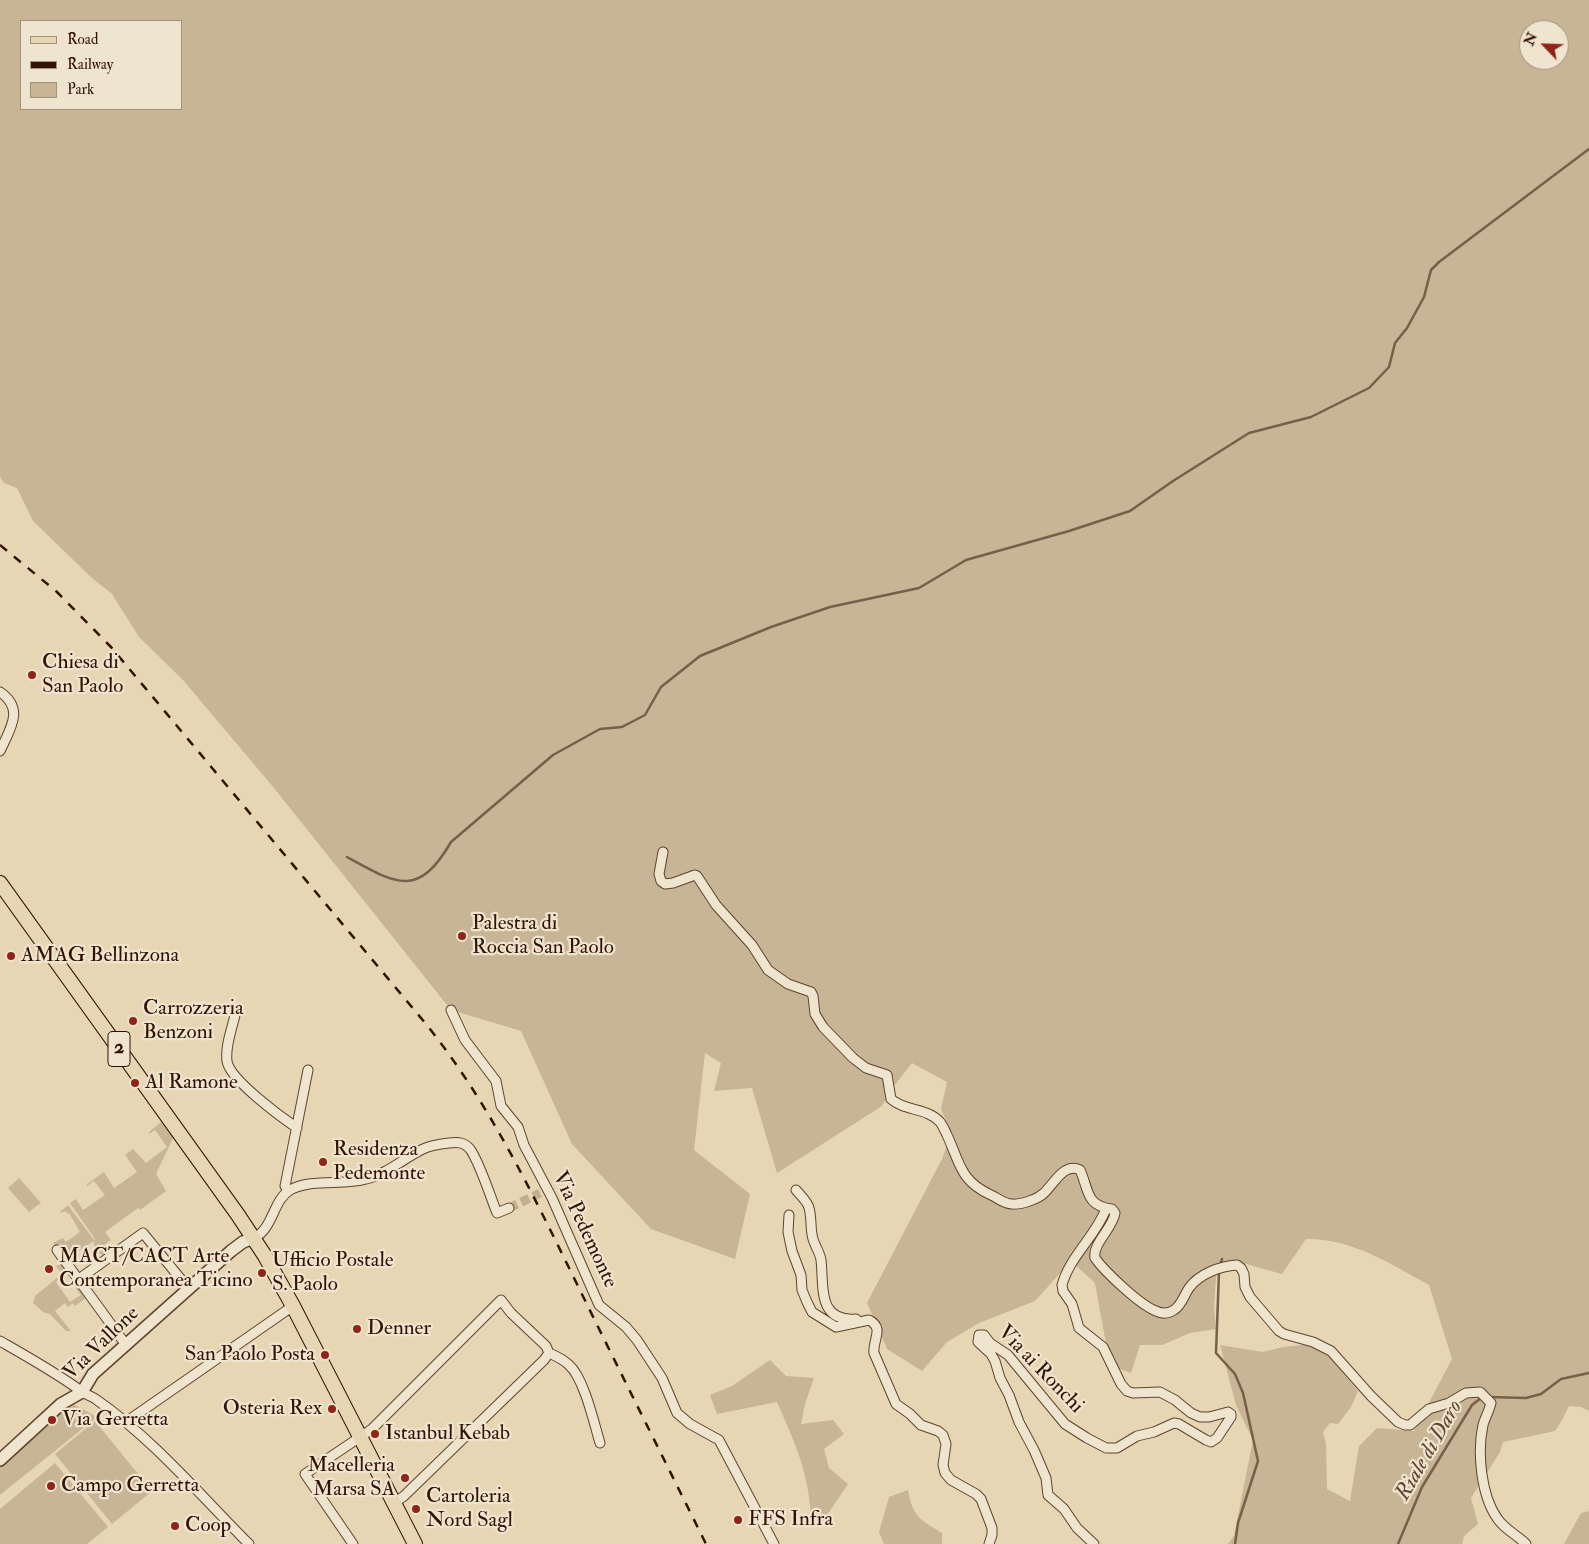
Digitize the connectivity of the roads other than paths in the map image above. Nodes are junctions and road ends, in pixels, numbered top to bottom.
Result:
1 (0, 692) edge
2 (0, 751) edge
3 (663, 852) dead end
4 (0, 883) edge
5 (450, 1010) dead end
6 (235, 1015) dead end
7 (308, 1070) dead end
8 (297, 1128) junction
9 (796, 1190) dead end
10 (288, 1192) junction
11 (509, 1208) tunnel mouth
12 (1106, 1209) junction
13 (789, 1216) dead end
14 (254, 1238) junction
15 (58, 1250) dead end
16 (79, 1279) junction
17 (189, 1289) junction
18 (293, 1306) junction
19 (871, 1321) junction
20 (0, 1341) edge
21 (126, 1345) junction
22 (549, 1353) junction
23 (82, 1392) junction
24 (126, 1422) junction
25 (360, 1436) junction
26 (600, 1443) dead end
27 (0, 1460) edge
28 (394, 1504) junction
29 (249, 1544) edge
30 (352, 1544) edge
31 (415, 1544) edge
32 (774, 1544) edge
33 (989, 1544) edge
34 (1094, 1544) edge
35 (1526, 1544) edge

1 - 2 street
3 - 12 street
4 - 14 main road, 2
5 - 32 street, Via Pedemonte
6 - 8 street
7 - 8 street
8 - 10 street
9 - 19 street
10 - 11 street
10 - 14 street
12 - 34 street, Via ai Ronchi
12 - 35 street
13 - 19 street
14 - 17 street, Via Vallone
14 - 18 main road, 2
15 - 16 street
16 - 17 street
16 - 21 street
17 - 21 street, Via Vallone
18 - 24 street
18 - 25 main road, 2
19 - 33 street
20 - 23 street
21 - 23 street, Via Vallone
22 - 25 street
22 - 26 street
22 - 28 street
23 - 24 street
23 - 27 street, Via Vallone
24 - 29 street
25 - 28 main road, 2
25 - 30 street
28 - 31 main road, 2

